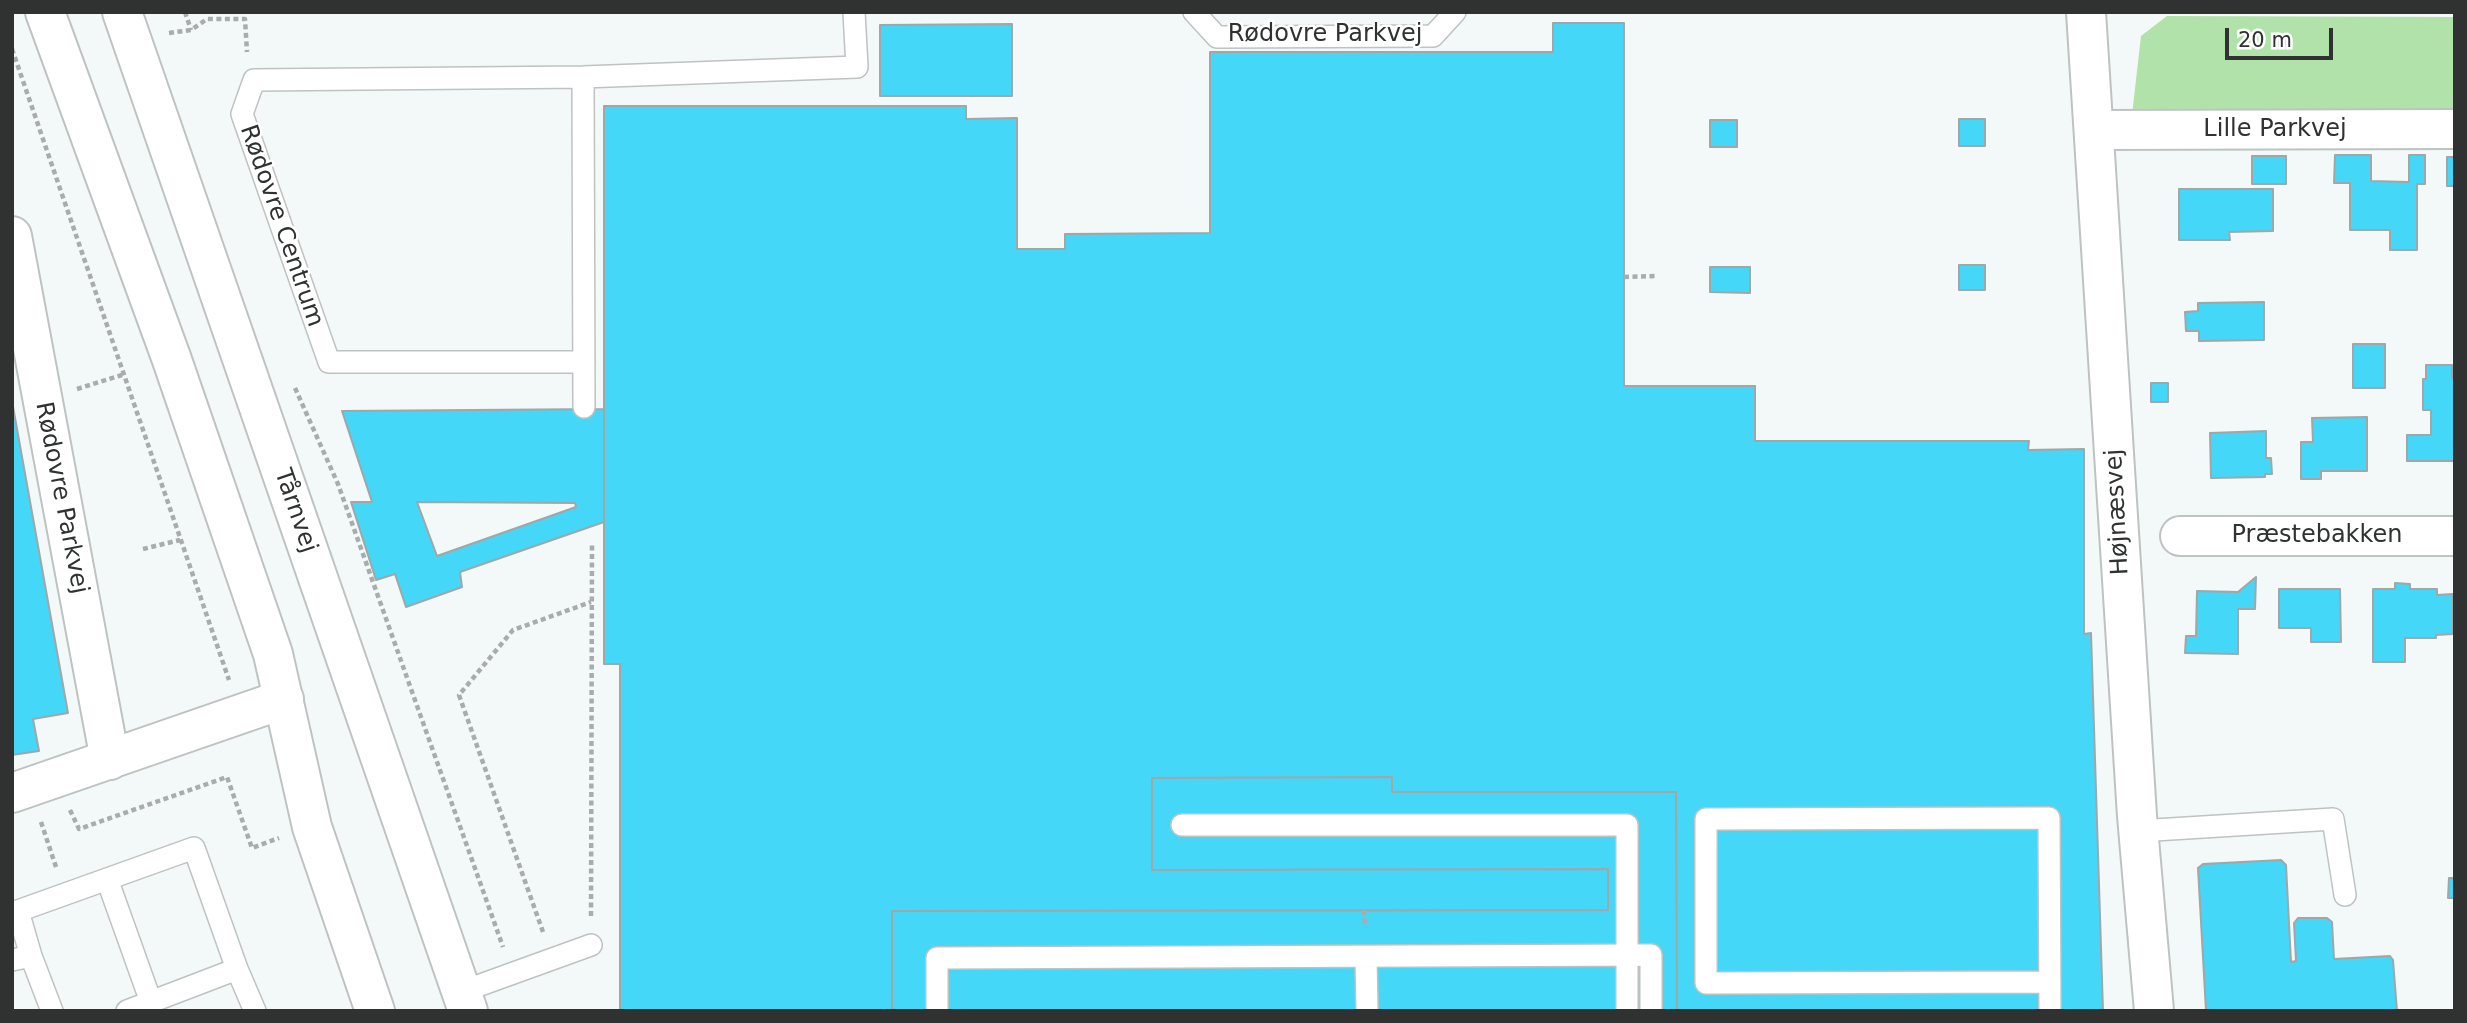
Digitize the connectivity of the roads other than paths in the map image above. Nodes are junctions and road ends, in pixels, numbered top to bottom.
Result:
1 (46, 12) edge
2 (122, 12) edge
3 (854, 12) edge
4 (1194, 12) edge
5 (1455, 12) edge
6 (2086, 12) edge
7 (583, 77) junction
8 (2455, 129) edge
9 (2095, 130) junction
10 (12, 236) edge
11 (584, 362) junction
12 (584, 407) dead end
13 (2180, 536) dead end
14 (2455, 536) edge
15 (284, 699) junction
16 (110, 760) junction
17 (14, 793) edge
18 (1182, 825) dead end
19 (2138, 831) junction
20 (107, 879) junction
21 (2345, 895) dead end
22 (591, 945) road end
23 (1627, 955) junction
24 (1366, 957) junction
25 (22, 958) edge
26 (237, 969) junction
27 (2050, 982) junction
28 (151, 1002) junction
29 (464, 1002) edge
30 (52, 1011) edge
31 (127, 1011) edge
32 (255, 1011) edge
33 (375, 1011) edge
34 (937, 1011) edge
35 (1367, 1011) edge
36 (1627, 1011) edge
37 (1651, 1011) edge
38 (2050, 1011) edge
39 (2154, 1011) edge

1 - 15 street
2 - 29 street, Tårnvej
3 - 7 lane
4 - 5 lane, Rødovre Parkvej
6 - 9 street, Højnæsvej
7 - 11 lane
7 - 11 lane, Rødovre Centrum
8 - 9 street, Lille Parkvej
9 - 19 street, Højnæsvej
10 - 16 street, Rødovre Parkvej
11 - 12 lane
13 - 14 street, Præstebakken
15 - 16 street
15 - 33 street
16 - 17 street
18 - 23 lane
19 - 21 lane
19 - 39 street, Højnæsvej
20 - 25 lane
20 - 26 lane
20 - 28 lane
22 - 29 lane
23 - 24 lane
23 - 36 lane
23 - 37 lane
24 - 34 lane
24 - 35 lane
25 - 30 lane
26 - 28 lane
26 - 32 lane
27 - 27 lane
27 - 38 lane
28 - 31 lane

